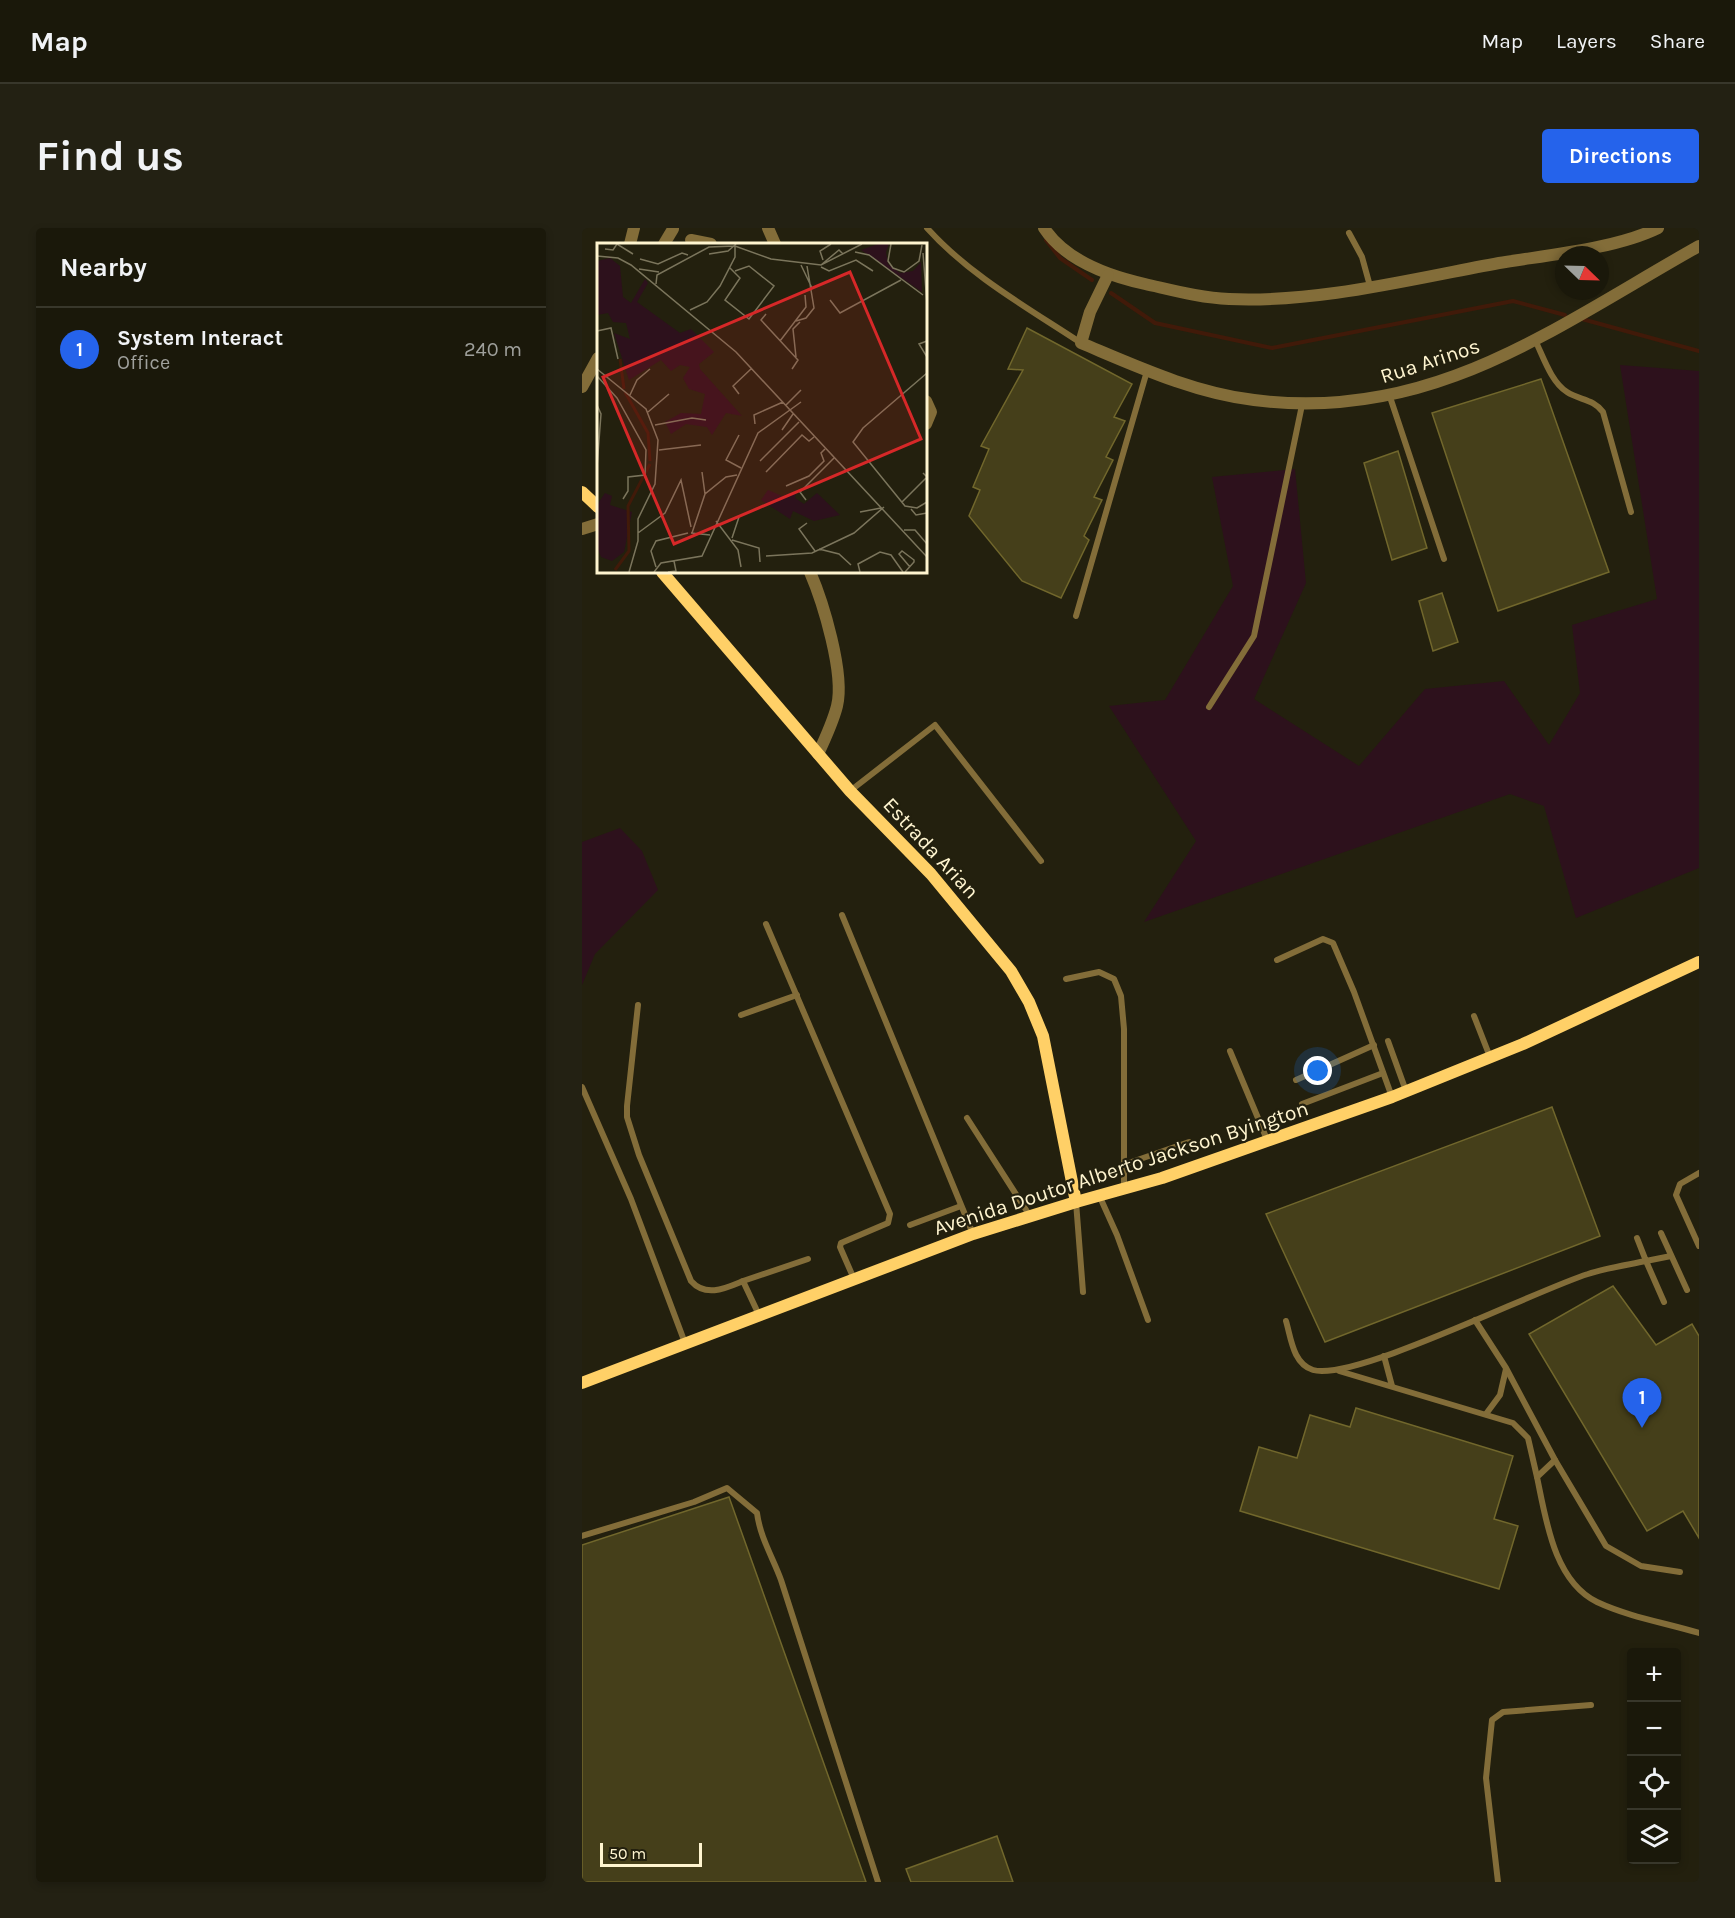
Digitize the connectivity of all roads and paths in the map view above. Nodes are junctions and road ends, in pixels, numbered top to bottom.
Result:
1 (634, 228) edge
2 (673, 228) edge
3 (768, 228) edge
4 (927, 228) edge
5 (1044, 228) edge
6 (1658, 228) edge
7 (1350, 233) dead end
8 (691, 240) dead end
9 (630, 243) edge
10 (665, 243) edge
11 (706, 243) edge
12 (776, 243) edge
13 (1699, 246) edge
14 (1108, 275) junction
15 (1370, 286) junction
16 (1535, 339) junction
17 (1082, 343) junction
18 (597, 360) edge
19 (1148, 370) junction
20 (582, 387) edge
21 (1390, 397) junction
22 (927, 403) edge
23 (1302, 405) junction
24 (927, 423) edge
25 (582, 492) edge
26 (597, 506) edge
27 (1631, 512) dead end
28 (597, 524) edge
29 (582, 530) edge
30 (1444, 559) dead end
31 (663, 573) edge
32 (810, 573) edge
33 (1076, 616) dead end
34 (1209, 707) dead end
35 (818, 754) junction
36 (850, 790) junction
37 (1041, 861) dead end
38 (842, 915) dead end
39 (766, 924) dead end
40 (1277, 960) dead end
41 (1699, 962) edge
42 (1066, 979) dead end
43 (797, 995) junction
44 (638, 1005) dead end
45 (741, 1015) dead end
46 (1474, 1016) dead end
47 (1388, 1041) dead end
48 (1374, 1045) junction
49 (1230, 1051) dead end
50 (1490, 1057) junction
51 (1383, 1072) junction
52 (1296, 1080) dead end
53 (582, 1087) edge
54 (1406, 1091) junction
55 (1392, 1097) junction
56 (1302, 1104) dead end
57 (967, 1118) dead end
58 (1189, 1143) dead end
59 (1268, 1143) junction
60 (1123, 1165) junction
61 (1699, 1173) edge
62 (1124, 1189) junction
63 (1099, 1195) junction
64 (1076, 1202) junction
65 (961, 1206) junction
66 (1030, 1216) junction
67 (910, 1225) dead end
68 (1661, 1233) dead end
69 (973, 1234) junction
70 (1637, 1238) dead end
71 (1699, 1246) edge
72 (1671, 1256) junction
73 (808, 1258) dead end
74 (1646, 1261) junction
75 (854, 1279) junction
76 (743, 1281) junction
77 (1687, 1290) dead end
78 (1083, 1292) dead end
79 (1664, 1302) dead end
80 (759, 1315) junction
81 (1148, 1320) dead end
82 (1475, 1320) junction
83 (1286, 1321) dead end
84 (685, 1343) junction
85 (1384, 1356) junction
86 (1506, 1368) junction
87 (1338, 1371) junction
88 (582, 1383) edge
89 (1392, 1386) junction
90 (1486, 1414) junction
91 (1555, 1460) junction
92 (1537, 1478) junction
93 (582, 1536) edge
94 (1680, 1572) dead end
95 (1699, 1628) edge
96 (1686, 1629) junction
97 (1699, 1633) edge
98 (1591, 1705) dead end
99 (878, 1882) edge
100 (1498, 1882) edge

1 - 9 street
2 - 10 street
3 - 12 street
4 - 17 lane
5 - 14 street
6 - 15 street
7 - 15 lane
8 - 11 street
13 - 16 street, Rua Arinos
14 - 15 street
14 - 17 street
16 - 21 street, Rua Arinos
16 - 27 lane
17 - 19 street, Rua Arinos
18 - 20 street
19 - 23 street, Rua Arinos
19 - 33 lane
21 - 23 street, Rua Arinos
21 - 30 lane
22 - 24 street
23 - 34 lane
25 - 26 main road
28 - 29 street
31 - 35 main road, Estrada Arian
32 - 35 street
35 - 36 main road, Estrada Arian
36 - 37 lane
36 - 64 main road, Estrada Arian
38 - 65 lane
39 - 43 lane
40 - 48 lane
41 - 50 main road, Avenida Doutor Alberto Jackson Byington
42 - 60 lane
43 - 45 lane
43 - 75 lane
44 - 76 lane
46 - 50 lane
47 - 54 lane
48 - 51 lane
48 - 52 lane
49 - 59 lane
50 - 54 main road, Avenida Doutor Alberto Jackson Byington
51 - 55 lane
51 - 56 lane
53 - 84 lane
54 - 55 main road, Avenida Doutor Alberto Jackson Byington
55 - 59 main road, Avenida Doutor Alberto Jackson Byington
57 - 66 lane
58 - 60 lane
59 - 62 main road, Avenida Doutor Alberto Jackson Byington
60 - 62 lane
61 - 71 lane
62 - 63 main road, Avenida Doutor Alberto Jackson Byington
63 - 64 main road, Avenida Doutor Alberto Jackson Byington
63 - 81 lane
64 - 66 main road, Avenida Doutor Alberto Jackson Byington
64 - 78 lane
65 - 67 lane
65 - 69 lane
66 - 69 main road, Avenida Doutor Alberto Jackson Byington
68 - 72 lane
69 - 75 main road, Avenida Doutor Alberto Jackson Byington
70 - 74 lane
72 - 74 lane
72 - 77 lane
73 - 76 lane
74 - 79 lane
74 - 82 lane
75 - 80 main road, Avenida Doutor Alberto Jackson Byington
76 - 80 lane
80 - 84 main road, Avenida Doutor Alberto Jackson Byington
82 - 85 lane
82 - 86 lane
83 - 87 lane
84 - 88 main road, Avenida Doutor Alberto Jackson Byington
85 - 87 lane
85 - 89 lane
86 - 90 lane
86 - 91 lane
87 - 89 lane
89 - 90 lane
90 - 92 lane
91 - 92 lane
91 - 94 lane
92 - 96 lane
93 - 99 lane
95 - 96 lane
96 - 97 lane
98 - 100 lane

